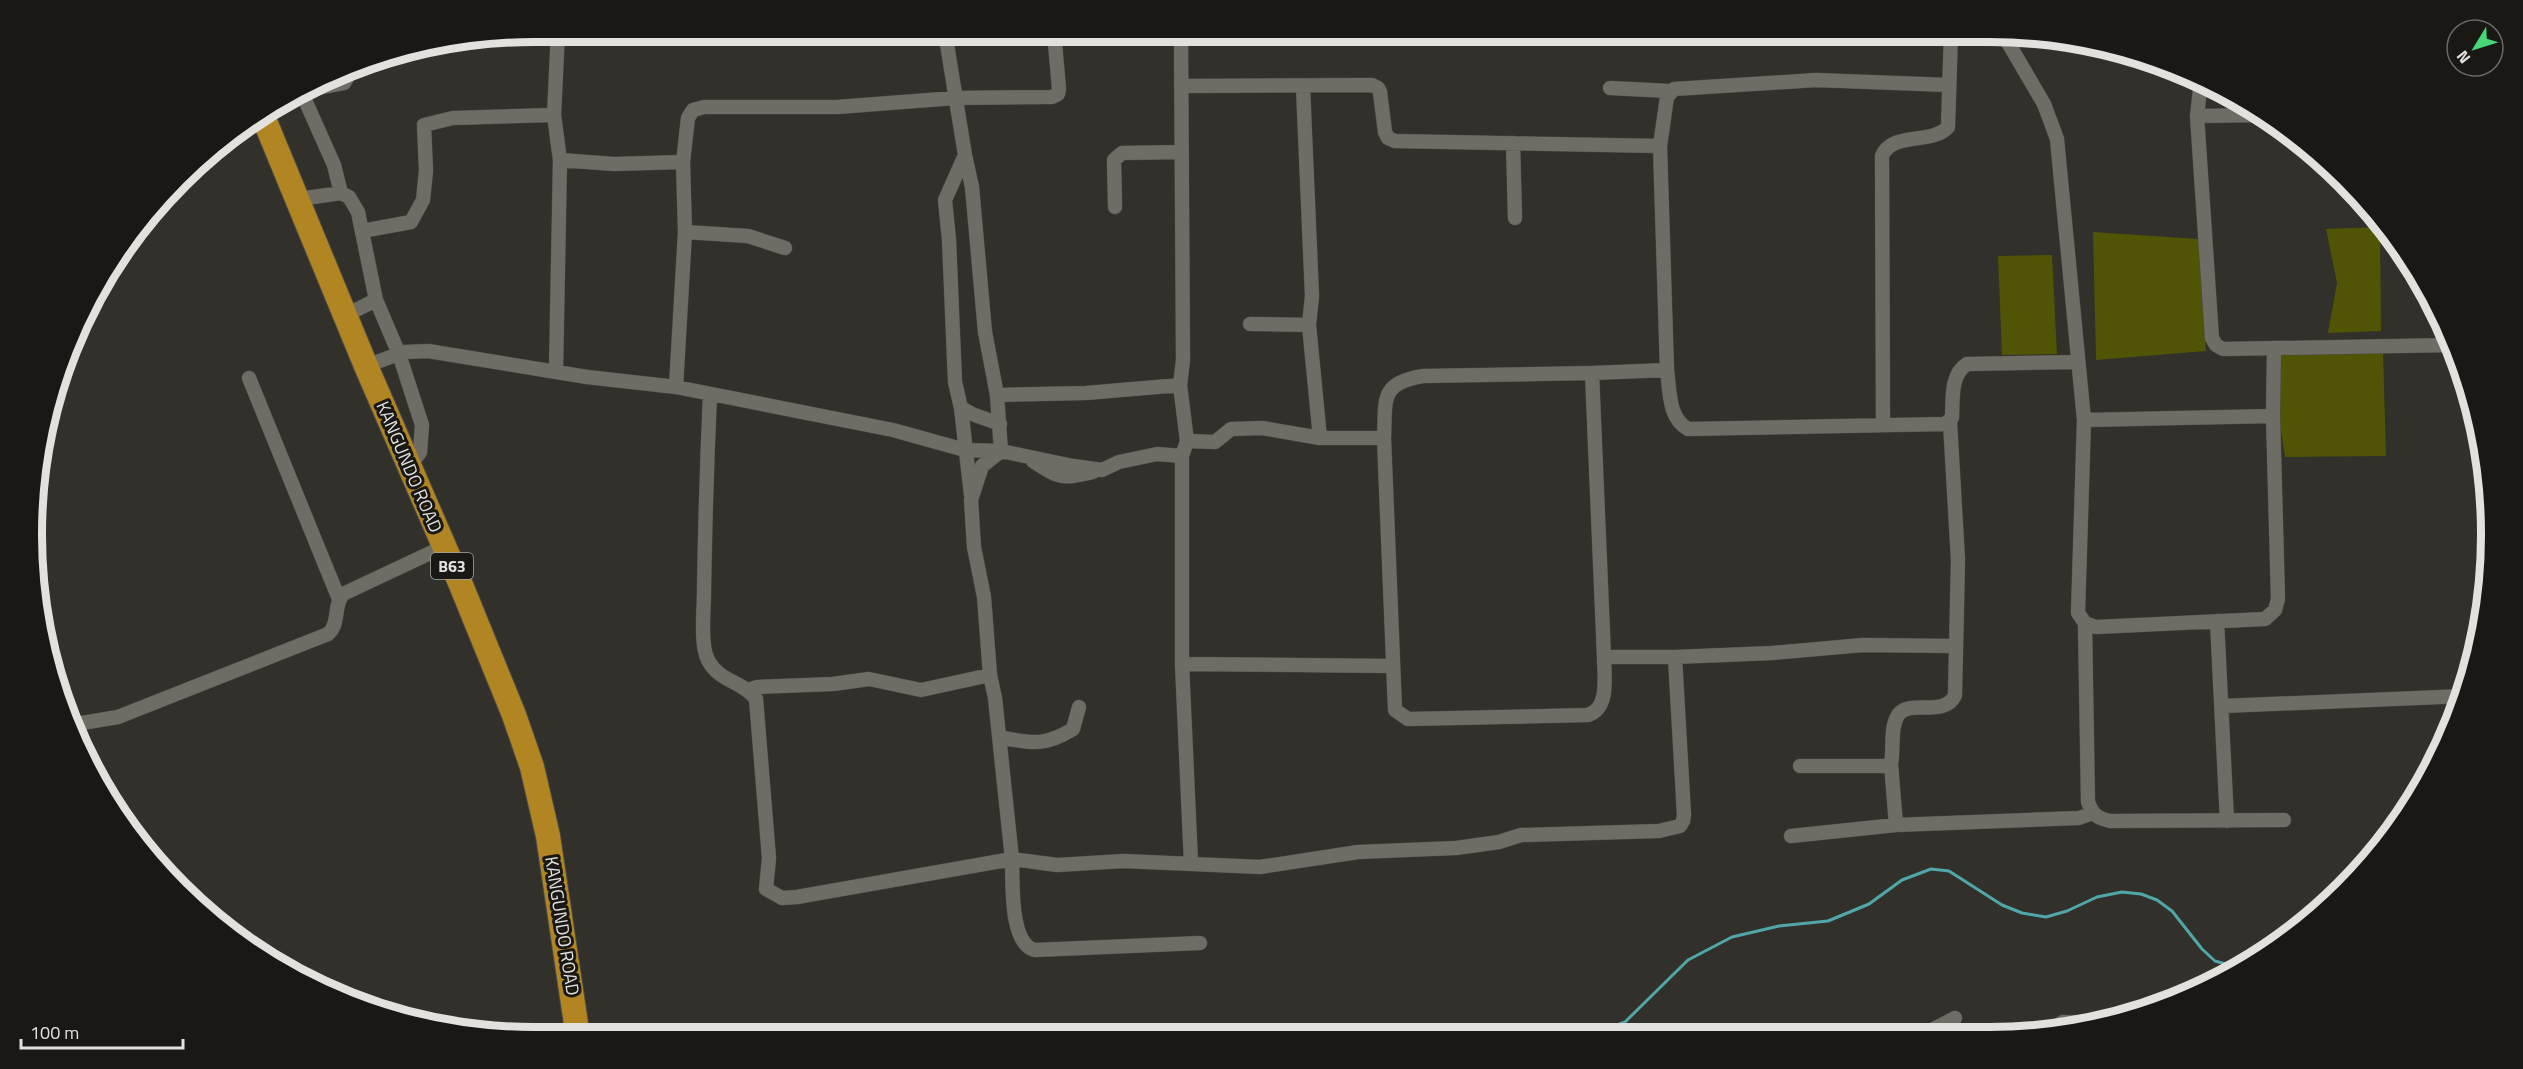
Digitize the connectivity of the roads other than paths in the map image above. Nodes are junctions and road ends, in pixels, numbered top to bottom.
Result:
1 (558, 42) edge
2 (947, 42) edge
3 (1055, 42) edge
4 (1181, 42) edge
5 (1951, 42) edge
6 (2008, 43) edge
7 (346, 79) edge
8 (334, 85) edge
9 (1949, 85) junction
10 (1181, 86) junction
11 (1303, 87) junction
12 (1610, 88) dead end
13 (2200, 90) edge
14 (1670, 91) junction
15 (955, 98) junction
16 (305, 99) edge
17 (554, 115) junction
18 (2247, 115) edge
19 (2197, 116) junction
20 (266, 122) edge
21 (1513, 143) junction
22 (1660, 146) junction
23 (1182, 152) junction
24 (965, 155) junction
25 (560, 160) junction
26 (683, 162) junction
27 (341, 193) junction
28 (299, 199) junction
29 (1114, 207) dead end
30 (1515, 218) dead end
31 (362, 231) junction
32 (685, 232) junction
33 (785, 248) dead end
34 (376, 300) junction
35 (346, 315) junction
36 (1250, 324) dead end
37 (1309, 325) junction
38 (2444, 345) edge
39 (2274, 348) junction
40 (399, 354) junction
41 (2078, 362) junction
42 (366, 366) junction
43 (1667, 370) junction
44 (556, 372) junction
45 (1592, 373) junction
46 (249, 378) dead end
47 (1180, 385) junction
48 (676, 387) junction
49 (710, 394) junction
50 (997, 395) junction
51 (961, 408) junction
52 (2272, 416) junction
53 (2084, 420) junction
54 (1950, 422) junction
55 (1000, 424) junction
56 (1883, 424) junction
57 (1320, 438) junction
58 (1384, 438) junction
59 (1187, 441) junction
60 (965, 450) junction
61 (1001, 451) junction
62 (1182, 456) junction
63 (409, 468) junction
64 (971, 500) junction
65 (443, 547) junction
66 (339, 599) junction
67 (2217, 621) junction
68 (2085, 623) junction
69 (1955, 646) junction
70 (1604, 657) junction
71 (1675, 657) junction
72 (1182, 664) junction
73 (1392, 666) junction
74 (990, 675) junction
75 (748, 690) junction
76 (2454, 696) edge
77 (2223, 706) junction
78 (1079, 707) dead end
79 (79, 723) edge
80 (999, 737) junction
81 (1891, 764) junction
82 (1800, 766) dead end
83 (2093, 813) junction
84 (2227, 820) junction
85 (2284, 820) dead end
86 (1896, 825) junction
87 (1791, 836) dead end
88 (1012, 859) junction
89 (1191, 863) junction
90 (1200, 944) dead end
91 (1955, 1018) dead end
92 (577, 1027) edge
93 (1938, 1027) edge

1 - 17 street
2 - 15 street
3 - 15 street
4 - 10 street
5 - 9 street
6 - 41 street
7 - 8 street
9 - 14 street
9 - 56 street
10 - 11 street
10 - 23 street
11 - 21 street
11 - 37 street
12 - 14 street
13 - 19 street
14 - 22 street
15 - 24 street
15 - 26 street
16 - 27 street
17 - 25 street
17 - 31 street
18 - 19 street
19 - 39 street
20 - 28 highway, KANGUNDO ROAD / B63
21 - 22 street
21 - 30 street
22 - 43 street
23 - 29 street
23 - 47 street
24 - 50 street
24 - 51 street
25 - 26 street
25 - 44 street
26 - 32 street
27 - 28 street
27 - 31 street
28 - 35 highway, KANGUNDO ROAD / B63
31 - 34 street
32 - 33 street
32 - 48 street
34 - 35 street
34 - 40 street
35 - 42 highway, KANGUNDO ROAD / B63
36 - 37 street
37 - 57 street
38 - 39 street
39 - 52 street
40 - 42 street
40 - 44 street
40 - 63 street
41 - 53 street
41 - 54 street
42 - 63 highway, KANGUNDO ROAD / B63
43 - 45 street
43 - 56 street
44 - 48 street
45 - 58 street
45 - 70 street
46 - 66 street
47 - 50 street
47 - 59 street
48 - 49 street
49 - 60 street
49 - 75 street
50 - 55 street
51 - 55 street
51 - 60 street
52 - 53 street
52 - 67 street
53 - 68 street
54 - 56 street
54 - 69 street
55 - 61 street
57 - 58 street
57 - 59 street
58 - 73 street
59 - 62 street
60 - 61 street
60 - 64 street
61 - 62 street
61 - 64 street
62 - 72 street
63 - 65 highway, KANGUNDO ROAD / B63
64 - 74 street
65 - 66 street
65 - 92 highway, KANGUNDO ROAD / B63
66 - 79 street
67 - 68 street
67 - 77 street
68 - 83 street
69 - 71 street
69 - 81 street
70 - 71 street
70 - 73 street
71 - 89 street
72 - 73 street
72 - 89 street
74 - 75 street
74 - 80 street
75 - 88 street
76 - 77 street
77 - 84 street
78 - 80 street
80 - 88 street
81 - 82 street
81 - 86 street
83 - 84 street
83 - 86 street
84 - 85 street
86 - 87 street
88 - 89 street
88 - 90 street
91 - 93 street

